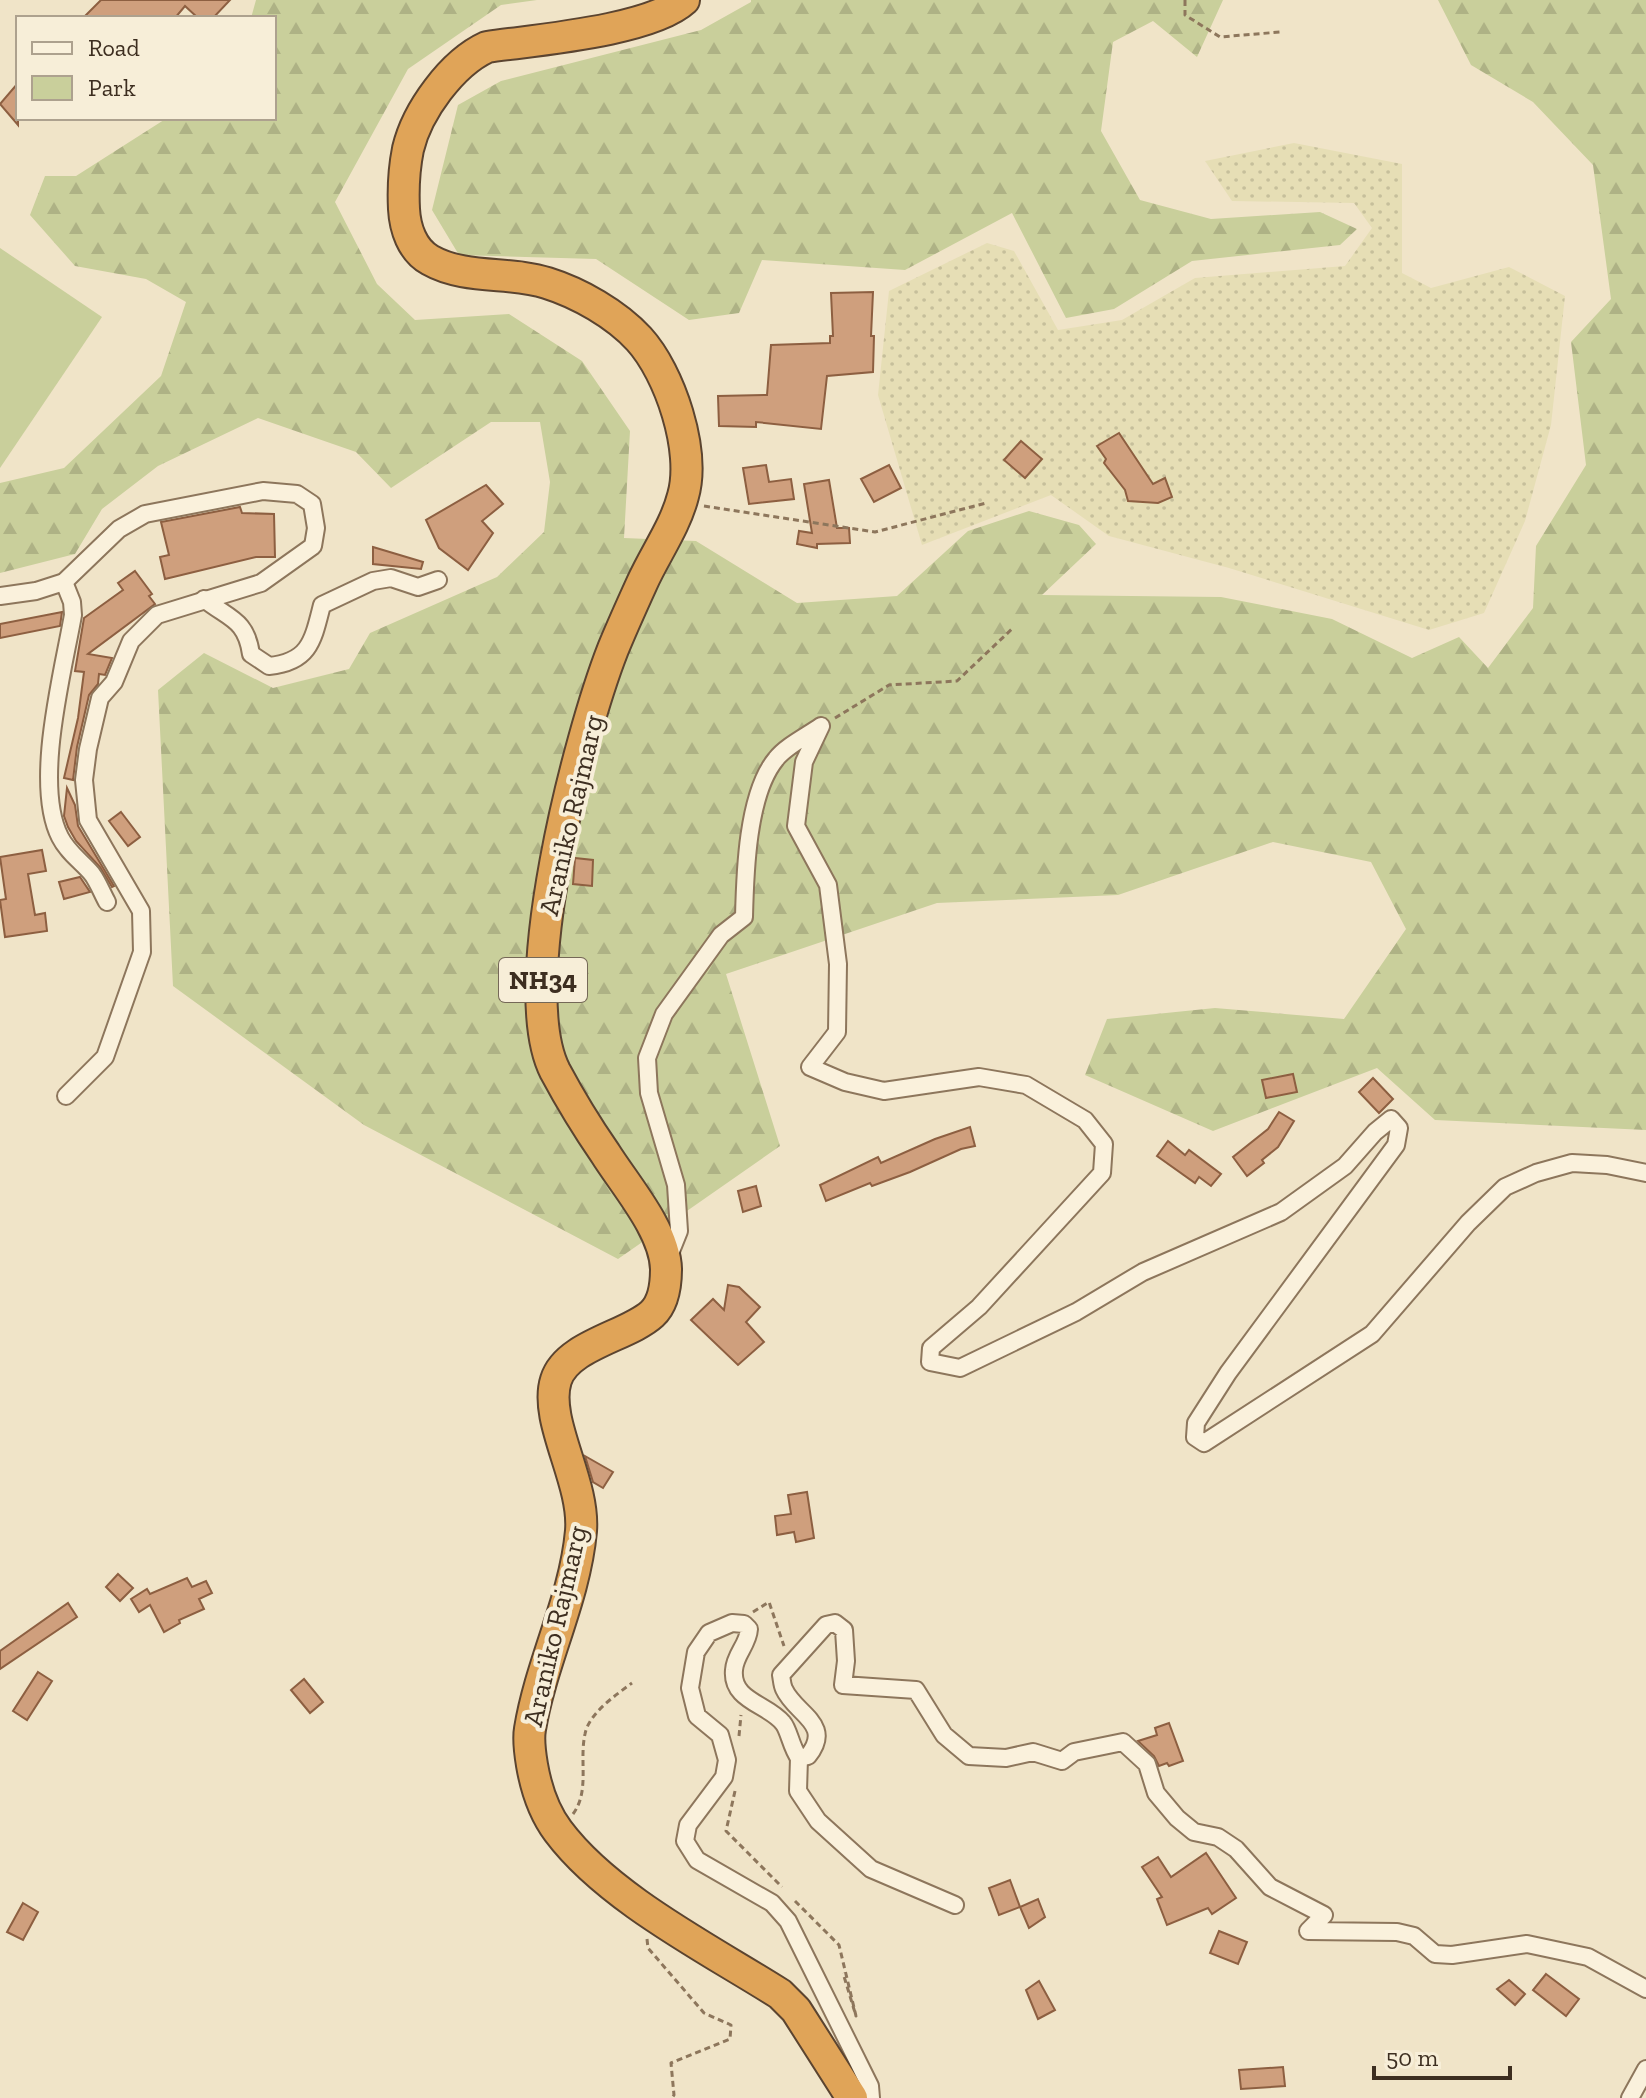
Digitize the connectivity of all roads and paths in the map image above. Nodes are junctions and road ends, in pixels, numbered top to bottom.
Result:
1 (684, 0) edge
2 (1185, 0) edge
3 (1280, 32) dead end
4 (986, 503) dead end
5 (681, 504) junction
6 (438, 580) dead end
7 (64, 582) junction
8 (0, 596) edge
9 (204, 599) junction
10 (1014, 627) dead end
11 (821, 726) junction
12 (107, 902) dead end
13 (66, 1096) dead end
14 (1646, 1173) edge
15 (666, 1263) junction
16 (632, 1683) dead end
17 (799, 1758) junction
18 (560, 1834) junction
19 (955, 1905) dead end
20 (643, 1908) junction
21 (1646, 1989) edge
22 (1646, 2069) edge
23 (672, 2098) edge
24 (852, 2098) edge
25 (871, 2098) edge
26 (1630, 2098) edge

1 - 5 highway, Araniko Rajmarg / NH34
2 - 3 path
4 - 5 path
5 - 15 highway, Araniko Rajmarg / NH34
6 - 9 street
7 - 8 street
7 - 9 street
7 - 12 street
9 - 13 street
10 - 11 path
11 - 14 street
11 - 15 street
15 - 18 highway, Araniko Rajmarg
16 - 18 path
17 - 19 street
17 - 21 street
17 - 25 street
18 - 20 highway, Araniko Rajmarg
20 - 23 path
20 - 24 highway, Araniko Rajmarg
22 - 26 street

